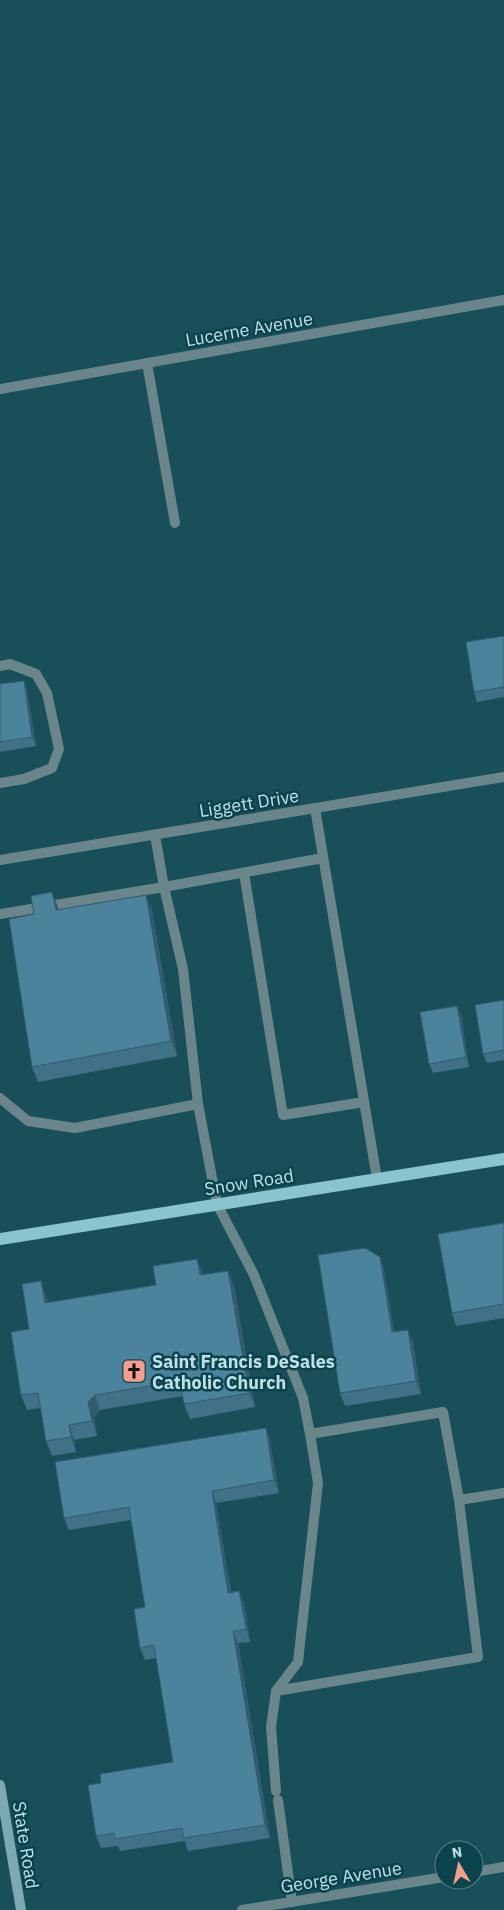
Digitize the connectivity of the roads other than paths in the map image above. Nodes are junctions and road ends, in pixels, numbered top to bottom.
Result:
1 (504, 300) edge
2 (147, 363) junction
3 (0, 389) edge
4 (175, 523) dead end
5 (0, 666) edge
6 (504, 777) edge
7 (0, 782) edge
8 (314, 808) junction
9 (155, 834) junction
10 (323, 858) junction
11 (0, 860) edge
12 (244, 873) junction
13 (164, 887) junction
14 (0, 914) edge
15 (0, 1098) edge
16 (364, 1102) junction
17 (198, 1104) junction
18 (504, 1159) edge
19 (377, 1179) junction
20 (217, 1204) junction
21 (0, 1239) edge
22 (310, 1434) junction
23 (504, 1493) edge
24 (459, 1500) junction
25 (276, 1691) junction
26 (0, 1785) edge
27 (504, 1867) edge
28 (484, 1870) edge
29 (434, 1879) edge
30 (292, 1902) junction
31 (21, 1910) edge
32 (242, 1910) edge

1 - 2 street, Lucerne Avenue
2 - 3 street, Lucerne Avenue
2 - 4 street
5 - 7 street
6 - 8 street, Liggett Drive
8 - 9 street, Liggett Drive
8 - 10 street
9 - 11 street, Liggett Drive
9 - 13 street
10 - 12 street
10 - 16 street
12 - 13 street
12 - 16 street
13 - 14 street
13 - 17 street
15 - 17 street
16 - 19 street
17 - 20 street
18 - 19 main road, Snow Road
19 - 20 main road, Snow Road
20 - 21 main road, Snow Road
20 - 22 street
22 - 24 street
22 - 25 street
23 - 24 street
24 - 25 street
25 - 30 street
26 - 31 main road, State Road
27 - 28 street
29 - 30 street, George Avenue
30 - 32 street, George Avenue

